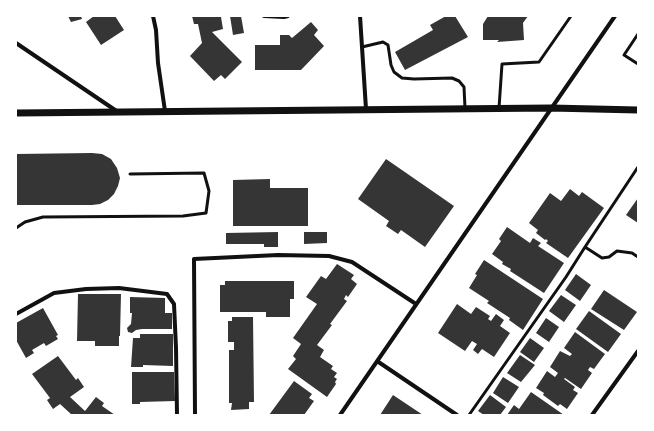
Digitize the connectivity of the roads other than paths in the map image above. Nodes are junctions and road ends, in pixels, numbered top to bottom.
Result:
1 (153, 16) edge
2 (264, 16) edge
3 (288, 16) edge
4 (360, 16) edge
5 (571, 16) edge
6 (615, 16) edge
7 (638, 34) edge
8 (16, 43) edge
9 (362, 47) junction
10 (638, 64) edge
11 (465, 108) junction
12 (499, 108) junction
13 (551, 108) junction
14 (366, 109) junction
15 (638, 110) edge
16 (165, 111) junction
17 (119, 112) junction
18 (16, 113) edge
19 (638, 167) edge
20 (130, 174) dead end
21 (16, 228) edge
22 (584, 246) junction
23 (638, 257) edge
24 (416, 304) junction
25 (16, 314) edge
26 (638, 351) edge
27 (377, 361) junction
28 (177, 415) edge
29 (195, 415) edge
30 (340, 415) edge
31 (457, 415) edge
32 (470, 415) edge
33 (592, 415) edge

1 - 16 street
2 - 3 street
4 - 9 street
5 - 12 lane
6 - 13 street
7 - 10 lane
8 - 17 street
9 - 11 lane
9 - 14 street
11 - 12 street
11 - 14 street
12 - 13 street
13 - 15 street
13 - 24 street
14 - 16 street
16 - 17 street
17 - 18 street
19 - 22 lane
20 - 21 lane
22 - 23 lane
22 - 32 lane
24 - 27 street
24 - 29 street
25 - 28 street
26 - 33 street
27 - 30 street
27 - 31 street

